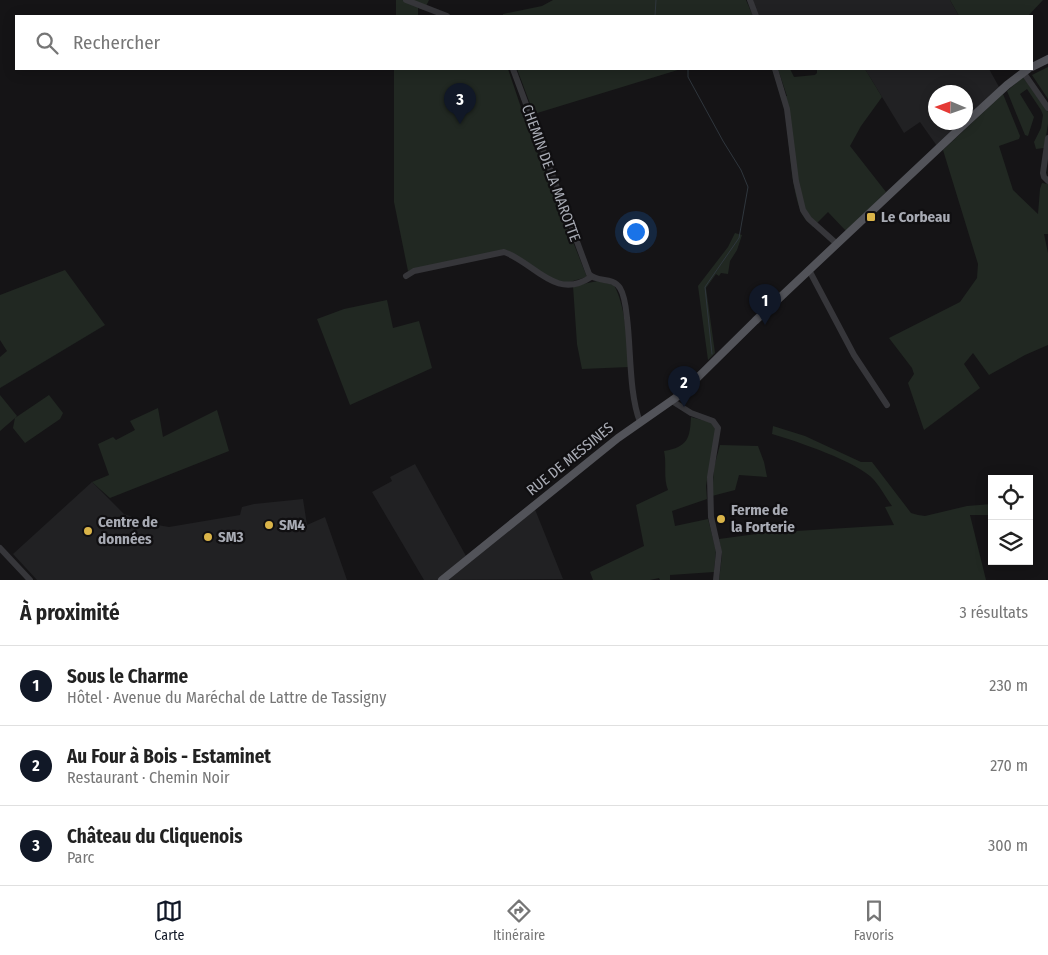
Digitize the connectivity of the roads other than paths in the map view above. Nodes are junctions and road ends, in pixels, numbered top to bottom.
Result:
1 (406, 0) edge
2 (750, 0) edge
3 (444, 15) edge
4 (756, 15) edge
5 (1048, 58) edge
6 (1033, 66) edge
7 (513, 70) edge
8 (775, 70) edge
9 (1025, 70) edge
10 (1048, 108) edge
11 (1048, 138) edge
12 (1048, 181) edge
13 (837, 244) junction
14 (809, 270) junction
15 (406, 276) dead end
16 (591, 277) junction
17 (672, 401) junction
18 (887, 405) dead end
19 (640, 422) junction
20 (0, 548) edge
21 (30, 580) edge
22 (442, 580) edge
23 (716, 580) edge

1 - 3 street
2 - 4 street
5 - 6 main road
7 - 16 street, CHEMIN DE LA MAROTTE
8 - 13 street
9 - 10 street
9 - 13 main road, RUE DE MESSINES
11 - 12 street
13 - 14 main road, RUE DE MESSINES
14 - 17 main road, RUE DE MESSINES
14 - 18 street
15 - 16 street
16 - 19 street
17 - 19 main road, RUE DE MESSINES
17 - 23 street
19 - 22 main road, RUE DE MESSINES
20 - 21 street

